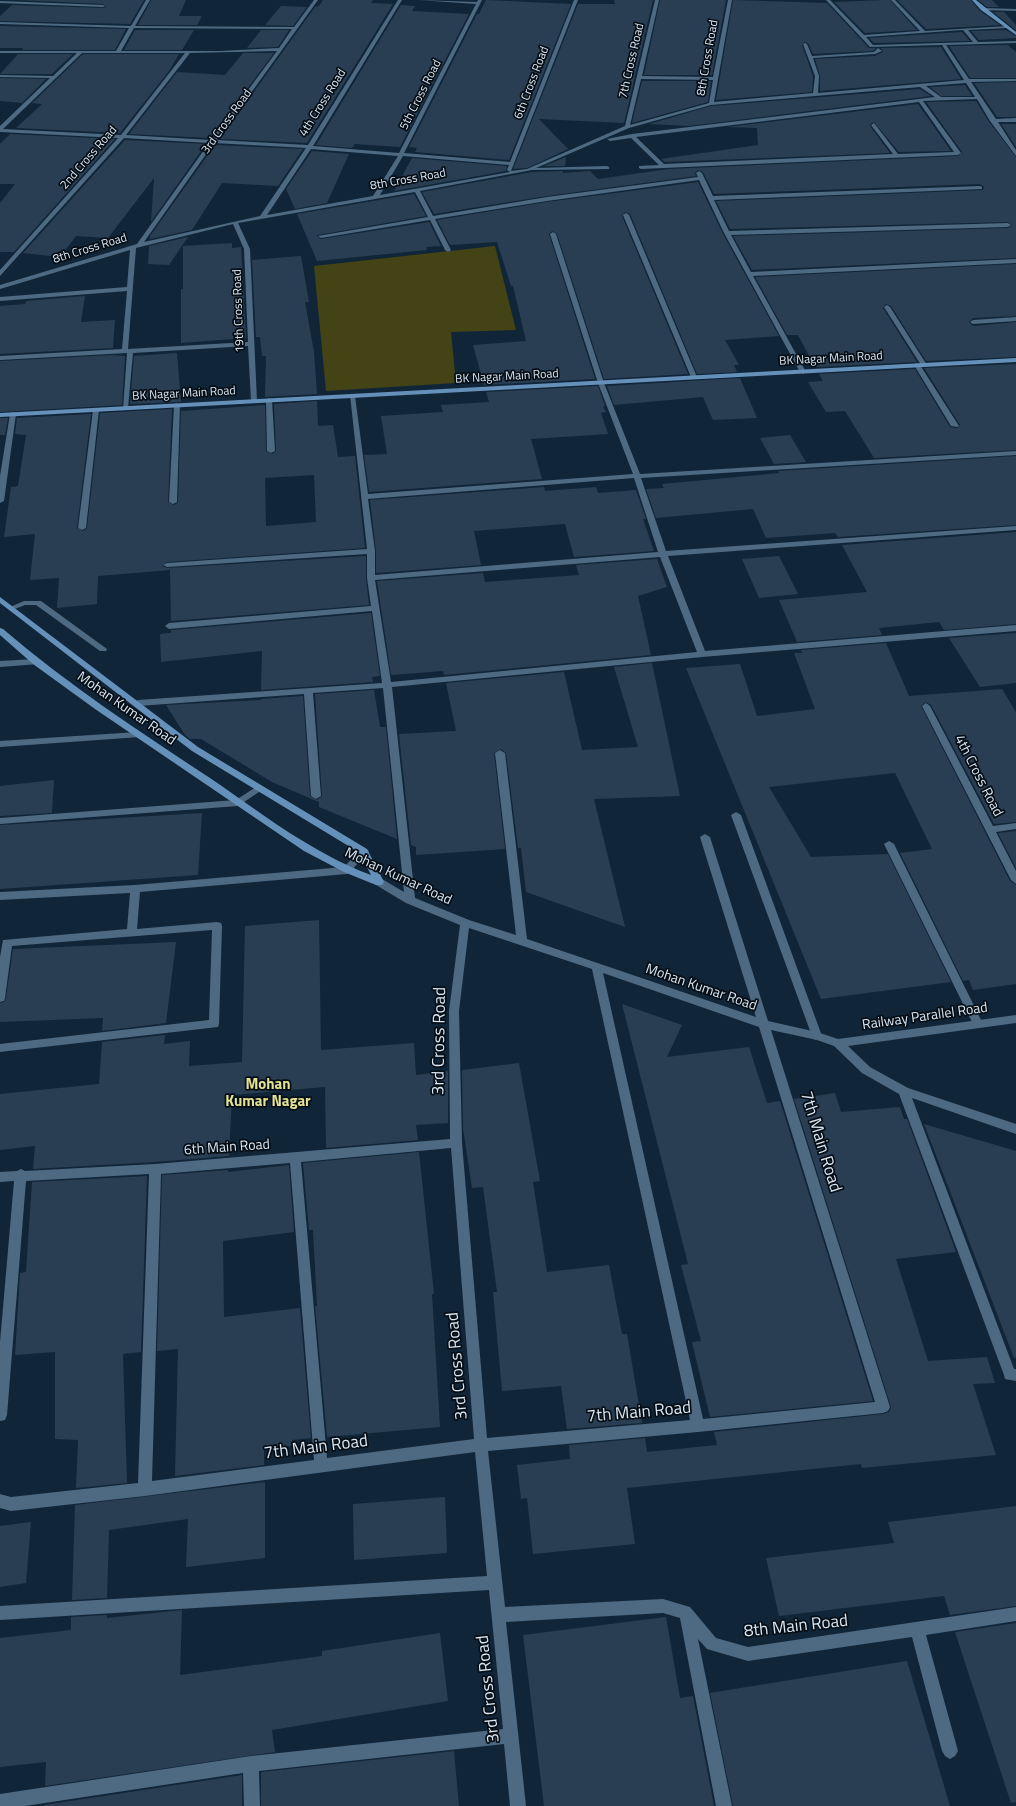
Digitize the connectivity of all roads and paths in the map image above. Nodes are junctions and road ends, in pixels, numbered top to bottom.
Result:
1 (148, 0) edge
2 (313, 0) edge
3 (316, 0) edge
4 (400, 0) edge
5 (420, 0) edge
6 (576, 0) edge
7 (657, 0) edge
8 (730, 0) edge
9 (828, 0) edge
10 (893, 0) edge
11 (974, 0) edge
12 (479, 1) edge
13 (0, 2) edge
14 (103, 6) dead end
15 (983, 9) junction
16 (1016, 10) edge
17 (0, 23) edge
18 (132, 27) junction
19 (1007, 27) junction
20 (293, 28) junction
21 (964, 29) junction
22 (924, 32) junction
23 (1016, 34) edge
24 (862, 36) junction
25 (1016, 42) edge
26 (977, 43) junction
27 (805, 44) dead end
28 (943, 44) junction
29 (876, 46) junction
30 (281, 48) junction
31 (0, 52) edge
32 (118, 52) junction
33 (189, 52) junction
34 (80, 53) junction
35 (811, 57) junction
36 (0, 76) edge
37 (54, 77) junction
38 (639, 77) junction
39 (716, 79) junction
40 (1016, 80) edge
41 (966, 81) junction
42 (922, 86) junction
43 (815, 95) junction
44 (940, 98) junction
45 (978, 98) junction
46 (920, 100) junction
47 (711, 104) junction
48 (1016, 120) edge
49 (993, 121) junction
50 (874, 125) dead end
51 (627, 127) junction
52 (0, 129) edge
53 (123, 136) junction
54 (632, 136) junction
55 (600, 140) junction
56 (212, 142) junction
57 (1008, 143) junction
58 (1016, 143) edge
59 (310, 147) junction
60 (402, 154) junction
61 (1016, 154) edge
62 (897, 156) junction
63 (511, 164) junction
64 (696, 164) junction
65 (662, 165) junction
66 (641, 167) dead end
67 (607, 168) dead end
68 (528, 170) junction
69 (509, 174) junction
70 (700, 178) junction
71 (980, 188) dead end
72 (416, 190) junction
73 (376, 196) junction
74 (711, 198) junction
75 (626, 215) dead end
76 (263, 216) junction
77 (431, 218) junction
78 (235, 222) junction
79 (1008, 225) dead end
80 (727, 233) junction
81 (553, 234) dead end
82 (321, 236) dead end
83 (136, 246) junction
84 (448, 250) dead end
85 (1016, 261) edge
86 (0, 274) edge
87 (749, 274) junction
88 (0, 287) edge
89 (130, 289) junction
90 (0, 299) edge
91 (887, 307) dead end
92 (1016, 319) edge
93 (973, 322) dead end
94 (251, 344) junction
95 (127, 351) junction
96 (0, 358) edge
97 (1016, 360) edge
98 (921, 365) junction
99 (803, 372) junction
100 (694, 377) junction
101 (601, 383) junction
102 (352, 396) junction
103 (269, 400) junction
104 (254, 401) junction
105 (177, 406) junction
106 (125, 408) junction
107 (96, 410) junction
108 (13, 414) junction
109 (0, 415) edge
110 (955, 426) dead end
111 (271, 451) dead end
112 (1016, 453) edge
113 (636, 476) junction
114 (364, 497) junction
115 (0, 501) edge
116 (174, 502) dead end
117 (82, 528) dead end
118 (1016, 528) edge
119 (371, 551) junction
120 (663, 554) junction
121 (167, 565) dead end
122 (371, 578) junction
123 (0, 599) edge
124 (12, 608) junction
125 (375, 608) junction
126 (169, 626) dead end
127 (1016, 628) edge
128 (0, 631) edge
129 (102, 649) dead end
130 (702, 654) junction
131 (36, 662) junction
132 (0, 664) edge
133 (387, 685) junction
134 (308, 691) junction
135 (138, 704) junction
136 (926, 706) dead end
137 (138, 735) junction
138 (0, 744) edge
139 (500, 753) dead end
140 (259, 788) junction
141 (316, 796) dead end
142 (238, 804) junction
143 (736, 815) dead end
144 (0, 821) edge
145 (1016, 826) edge
146 (990, 830) junction
147 (705, 837) dead end
148 (889, 844) dead end
149 (364, 851) junction
150 (347, 870) junction
151 (1016, 880) edge
152 (379, 882) junction
153 (136, 889) junction
154 (0, 896) edge
155 (410, 900) junction
156 (465, 923) junction
157 (132, 933) junction
158 (522, 941) junction
159 (597, 968) junction
160 (0, 998) edge
161 (1016, 1019) edge
162 (764, 1024) junction
163 (978, 1024) junction
164 (817, 1036) junction
165 (838, 1043) junction
166 (0, 1048) edge
167 (904, 1091) junction
168 (1016, 1129) edge
169 (456, 1143) junction
170 (295, 1158) junction
171 (155, 1169) junction
172 (21, 1174) junction
173 (0, 1177) edge
174 (1016, 1375) edge
175 (0, 1415) edge
176 (698, 1426) junction
177 (482, 1445) junction
178 (321, 1465) junction
179 (145, 1489) junction
180 (0, 1501) edge
181 (495, 1583) junction
182 (685, 1612) junction
183 (0, 1613) edge
184 (1016, 1614) edge
185 (499, 1615) junction
186 (917, 1629) junction
187 (511, 1736) junction
188 (950, 1751) dead end
189 (251, 1764) junction
190 (0, 1802) edge
191 (252, 1806) edge
192 (518, 1806) edge
193 (724, 1806) edge

1 - 18 street
2 - 3 street
3 - 20 street, 3rd Cross Road
4 - 59 street, 4th Cross Road
5 - 12 street
6 - 63 street, 6th Cross Road
7 - 38 street, 7th Cross Road
8 - 39 street, 8th Cross Road
9 - 24 street
10 - 22 street
11 - 15 street
12 - 60 street, 5th Cross Road
13 - 14 street
15 - 16 street
15 - 19 street
17 - 18 street
18 - 20 street
18 - 32 street
19 - 21 street
19 - 23 street
20 - 30 street, 3rd Cross Road
21 - 22 street
21 - 26 street
22 - 24 street
24 - 29 street
25 - 26 street
26 - 28 street
27 - 35 street
28 - 29 street
28 - 41 street
29 - 35 street
30 - 33 street
30 - 56 street, 3rd Cross Road
31 - 34 street
32 - 33 street
32 - 34 street
33 - 53 street, 2nd Cross Road
34 - 37 street
35 - 43 street
36 - 37 street
37 - 52 street
38 - 39 street
38 - 51 street, 7th Cross Road
39 - 47 street, 8th Cross Road
40 - 41 street
41 - 42 street
41 - 45 street
42 - 43 street
42 - 44 street
43 - 47 street
44 - 45 street
44 - 46 street
45 - 49 street
46 - 54 street
46 - 62 street
47 - 51 street, 8th Cross Road
48 - 49 street
49 - 57 street
50 - 62 street
51 - 55 street, 8th Cross Road
52 - 53 street
53 - 56 street
53 - 86 street, 2nd Cross Road
54 - 55 street
54 - 65 street
55 - 68 street, 8th Cross Road
56 - 59 street
56 - 83 street, 3rd Cross Road
57 - 58 street
57 - 61 street
59 - 60 street
59 - 76 street, 4th Cross Road
60 - 63 street
60 - 73 street, 5th Cross Road
62 - 64 street
63 - 69 street, 6th Cross Road
64 - 65 street
64 - 70 street
65 - 66 street
67 - 68 street
68 - 69 street, 8th Cross Road
69 - 72 street, 8th Cross Road
70 - 74 street
70 - 77 street
71 - 74 street
72 - 73 street, 8th Cross Road
72 - 77 street
73 - 76 street, 8th Cross Road
74 - 80 street
75 - 100 street
76 - 78 street, 8th Cross Road
77 - 82 street
77 - 84 street
78 - 83 street, 8th Cross Road
78 - 94 street, 19th Cross Road
79 - 80 street
80 - 87 street
81 - 101 street
83 - 88 street, 8th Cross Road
83 - 89 street
85 - 87 street
87 - 99 street
89 - 90 street
89 - 95 street
91 - 98 street
92 - 93 street
94 - 95 street
94 - 104 street, 19th Cross Road
95 - 96 street
95 - 106 street
97 - 98 street, BK Nagar Main Road
98 - 99 street, BK Nagar Main Road
98 - 110 street
99 - 100 street, BK Nagar Main Road
100 - 101 street, BK Nagar Main Road
101 - 102 street, BK Nagar Main Road
101 - 113 street
102 - 103 street, BK Nagar Main Road
102 - 114 street
103 - 104 street, BK Nagar Main Road
103 - 111 street
104 - 105 street, BK Nagar Main Road
105 - 106 street, BK Nagar Main Road
105 - 116 street
106 - 107 street, BK Nagar Main Road
107 - 108 street, BK Nagar Main Road
107 - 117 street
108 - 109 street, BK Nagar Main Road
108 - 115 street
112 - 113 street
113 - 114 street
113 - 120 street
114 - 119 street
118 - 120 street
119 - 121 street
119 - 122 street
120 - 122 street
120 - 130 street
122 - 125 street
123 - 124 street
124 - 129 street
124 - 135 street
125 - 126 street
125 - 133 street
127 - 130 street
128 - 131 street, Mohan Kumar Road
130 - 133 street
131 - 132 street
131 - 137 street, Mohan Kumar Road
133 - 134 street
133 - 155 street
134 - 135 street
134 - 141 street
135 - 140 street
136 - 146 street, 4th Cross Road
137 - 138 street
137 - 142 street, Mohan Kumar Road
139 - 158 street
140 - 142 street
140 - 149 street
142 - 144 street
142 - 150 street, Mohan Kumar Road
143 - 164 street
145 - 146 street
146 - 151 street, 4th Cross Road
147 - 162 street
148 - 163 street
149 - 150 street
149 - 152 street
150 - 152 street, Mohan Kumar Road
150 - 153 street
152 - 155 street, Mohan Kumar Road
153 - 154 street
153 - 157 street
155 - 156 street, Mohan Kumar Road
156 - 158 street, Mohan Kumar Road
156 - 169 street, 3rd Cross Road
157 - 160 street
157 - 166 street
158 - 159 street, Mohan Kumar Road
159 - 162 street, Mohan Kumar Road
159 - 176 street
161 - 163 street, Railway Parallel Road
162 - 164 street, Mohan Kumar Road
162 - 176 street, 7th Main Road
163 - 165 street, Railway Parallel Road
164 - 165 street, Mohan Kumar Road
165 - 167 street
167 - 168 street
167 - 174 street
169 - 170 street, 6th Main Road
169 - 177 street, 3rd Cross Road
170 - 171 street, 6th Main Road
170 - 178 street
171 - 172 street, 6th Main Road
171 - 179 street
172 - 173 street, 6th Main Road
172 - 175 street
176 - 177 street, 7th Main Road
177 - 178 street, 7th Main Road
177 - 181 street, 3rd Cross Road
178 - 179 street, 7th Main Road
179 - 180 street, 7th Main Road
181 - 183 street
181 - 185 street, 3rd Cross Road
182 - 185 street
182 - 186 street, 8th Main Road
182 - 193 street
184 - 186 street, 8th Main Road
185 - 187 street, 3rd Cross Road
186 - 188 street
187 - 189 street
187 - 192 street, 3rd Cross Road
189 - 190 street
189 - 191 street

